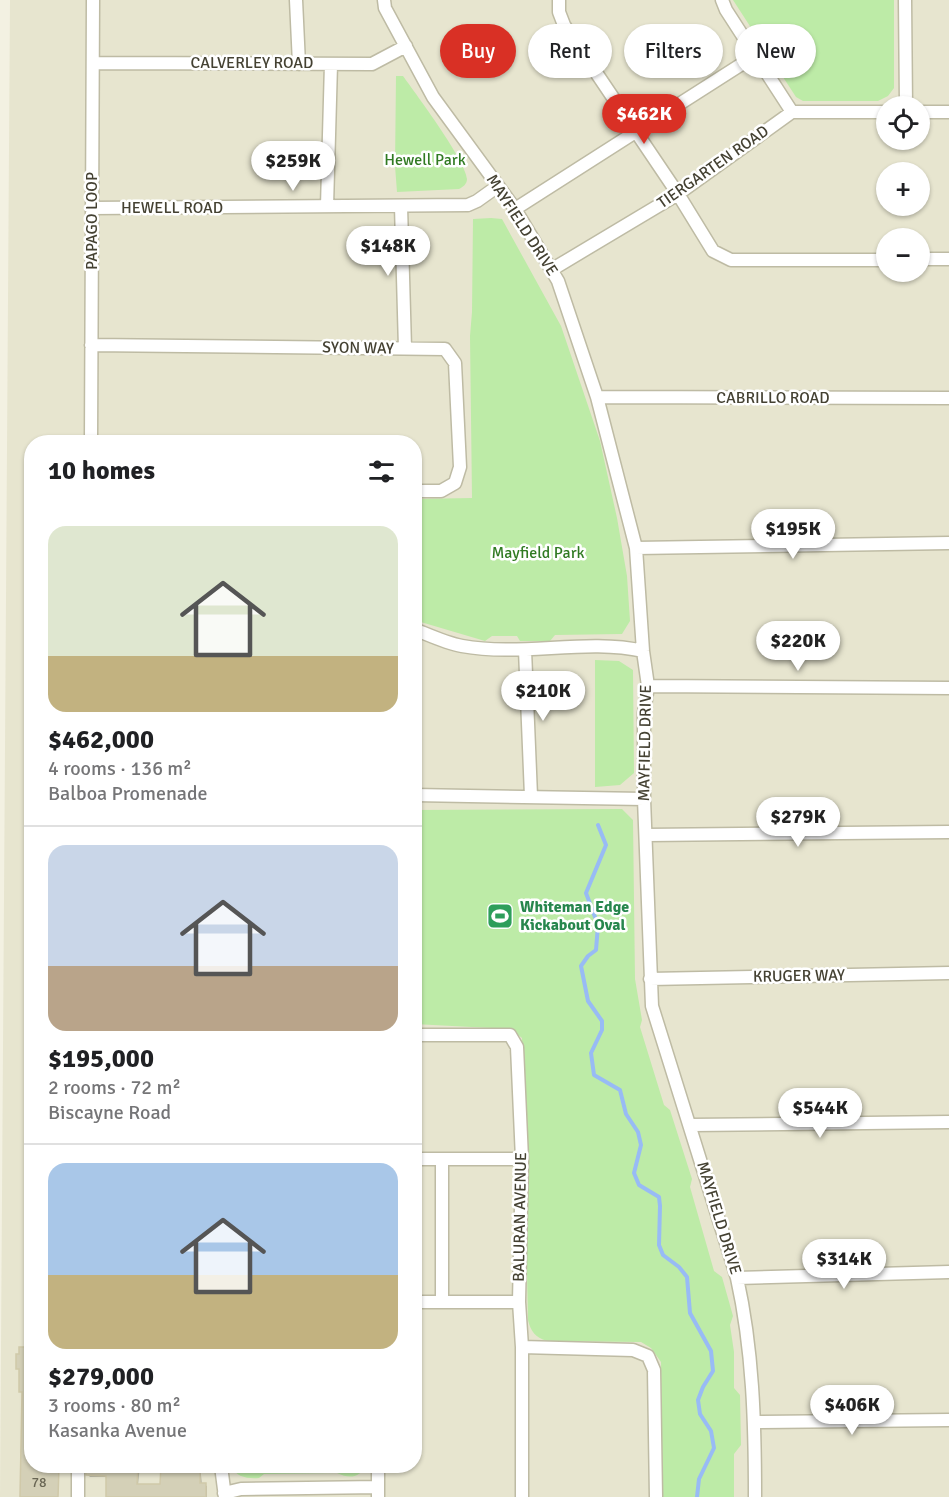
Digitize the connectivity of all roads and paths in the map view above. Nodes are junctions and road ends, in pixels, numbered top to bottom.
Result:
1 (93, 0) edge
2 (296, 0) edge
3 (384, 0) edge
4 (559, 0) edge
5 (722, 0) edge
6 (905, 0) edge
7 (735, 24) edge
8 (406, 46) junction
9 (93, 63) junction
10 (299, 64) junction
11 (331, 64) junction
12 (735, 69) edge
13 (771, 78) edge
14 (906, 96) edge
15 (792, 112) junction
16 (876, 112) edge
17 (930, 112) edge
18 (949, 112) edge
19 (637, 132) junction
20 (498, 186) junction
21 (678, 194) junction
22 (327, 206) junction
23 (402, 206) junction
24 (91, 208) junction
25 (515, 208) junction
26 (949, 259) edge
27 (876, 260) edge
28 (930, 260) edge
29 (551, 270) junction
30 (91, 345) junction
31 (405, 348) junction
32 (597, 397) junction
33 (949, 398) edge
34 (91, 435) edge
35 (422, 491) edge
36 (949, 543) edge
37 (636, 548) junction
38 (422, 632) edge
39 (525, 650) junction
40 (643, 651) junction
41 (648, 687) junction
42 (949, 688) edge
43 (422, 795) edge
44 (531, 796) junction
45 (644, 799) junction
46 (949, 832) edge
47 (646, 835) junction
48 (949, 973) edge
49 (650, 978) junction
50 (422, 1035) edge
51 (949, 1122) edge
52 (691, 1125) junction
53 (422, 1159) edge
54 (442, 1159) junction
55 (522, 1159) junction
56 (949, 1272) edge
57 (737, 1278) junction
58 (422, 1302) edge
59 (442, 1302) junction
60 (519, 1302) junction
61 (522, 1347) junction
62 (949, 1420) edge
63 (755, 1422) junction
64 (78, 1473) edge
65 (222, 1473) edge
66 (378, 1473) edge
67 (378, 1492) edge
68 (225, 1495) edge
69 (78, 1497) edge
70 (522, 1497) edge
71 (656, 1497) edge
72 (755, 1497) edge

1 - 9 street, PAPAGO LOOP
2 - 10 street
3 - 8 street, MAYFIELD DRIVE
4 - 19 street
5 - 7 street
6 - 14 street
8 - 11 street, CALVERLEY ROAD
8 - 20 street, MAYFIELD DRIVE
9 - 10 street, CALVERLEY ROAD
9 - 24 street, PAPAGO LOOP
10 - 11 street, CALVERLEY ROAD
11 - 22 street
12 - 19 street
13 - 15 street
15 - 16 street
15 - 21 street, TIERGARTEN ROAD
17 - 18 street
19 - 21 street
19 - 25 street
20 - 23 street, HEWELL ROAD
20 - 25 street, MAYFIELD DRIVE
21 - 27 street
21 - 29 street, TIERGARTEN ROAD
22 - 23 street, HEWELL ROAD
22 - 24 street, HEWELL ROAD
23 - 31 street
24 - 30 street, PAPAGO LOOP
25 - 29 street, MAYFIELD DRIVE
26 - 28 street
29 - 32 street, MAYFIELD DRIVE
30 - 31 street, SYON WAY
30 - 34 street, PAPAGO LOOP
31 - 35 street, SYON WAY
32 - 33 street, CABRILLO ROAD
32 - 37 street, MAYFIELD DRIVE
36 - 37 street
37 - 40 street, MAYFIELD DRIVE
38 - 39 street
39 - 40 street
39 - 44 street
40 - 41 street, MAYFIELD DRIVE
41 - 42 street
41 - 45 street, MAYFIELD DRIVE
43 - 44 street
44 - 45 street
45 - 47 street, MAYFIELD DRIVE
46 - 47 street
47 - 49 street, MAYFIELD DRIVE
48 - 49 street, KRUGER WAY
49 - 52 street, MAYFIELD DRIVE
50 - 55 street, BALURAN AVENUE
51 - 52 street
52 - 57 street, MAYFIELD DRIVE
53 - 54 street
54 - 55 street
54 - 59 street
55 - 60 street, BALURAN AVENUE
56 - 57 street
57 - 63 street, MAYFIELD DRIVE
58 - 59 street
59 - 60 street
60 - 61 street, BALURAN AVENUE
61 - 70 street, BALURAN AVENUE
61 - 71 street
62 - 63 street
63 - 72 street, MAYFIELD DRIVE
64 - 69 street
65 - 68 street
66 - 67 street
67 - 68 street

